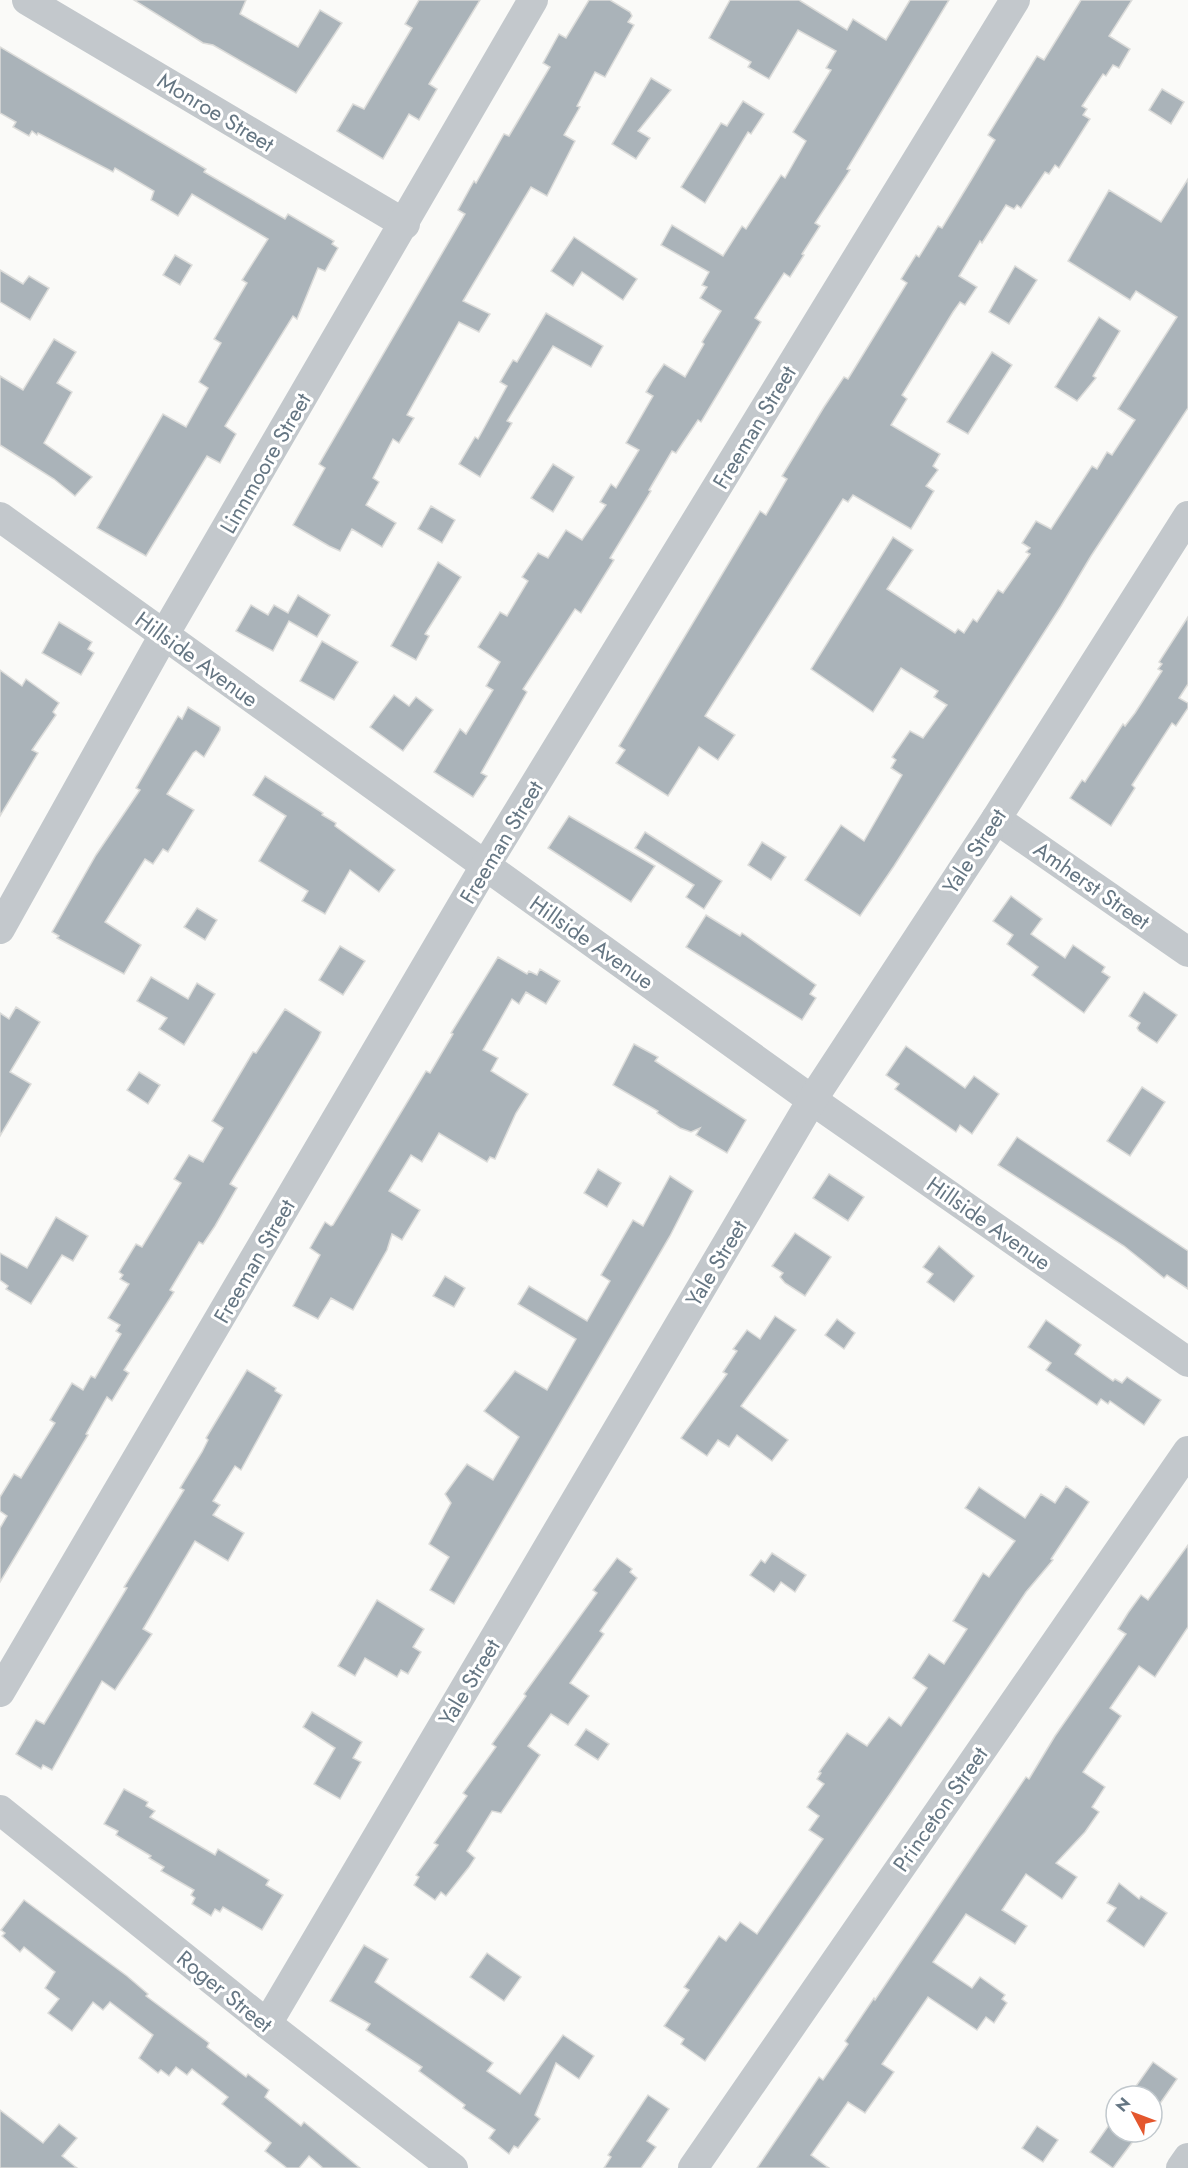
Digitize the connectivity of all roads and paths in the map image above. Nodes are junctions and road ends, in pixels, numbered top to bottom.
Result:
1 (27, 0) edge
2 (533, 0) edge
3 (1015, 0) edge
4 (405, 224) junction
5 (1188, 516) edge
6 (0, 517) edge
7 (164, 635) junction
8 (996, 819) junction
9 (485, 867) junction
10 (2, 922) edge
11 (1188, 952) edge
12 (812, 1100) junction
13 (1188, 1362) edge
14 (1188, 1451) edge
15 (0, 1692) edge
16 (0, 1810) edge
17 (267, 2024) junction
18 (1188, 2158) edge
19 (453, 2168) edge
20 (693, 2168) edge
21 (1181, 2168) edge

1 - 4 street, Monroe Street
2 - 4 street, Linnmoore Street
3 - 9 street, Freeman Street
4 - 7 street, Linnmoore Street
5 - 8 street, Yale Street
6 - 7 street, Hillside Avenue
7 - 9 street, Hillside Avenue
7 - 10 street, Linnmoore Street
8 - 11 street, Amherst Street
8 - 12 street, Yale Street
9 - 12 street, Hillside Avenue
9 - 15 street, Freeman Street
12 - 13 street, Hillside Avenue
12 - 17 street, Yale Street
14 - 20 street, Princeton Street
16 - 17 street, Roger Street
17 - 19 street, Roger Street
18 - 21 street

